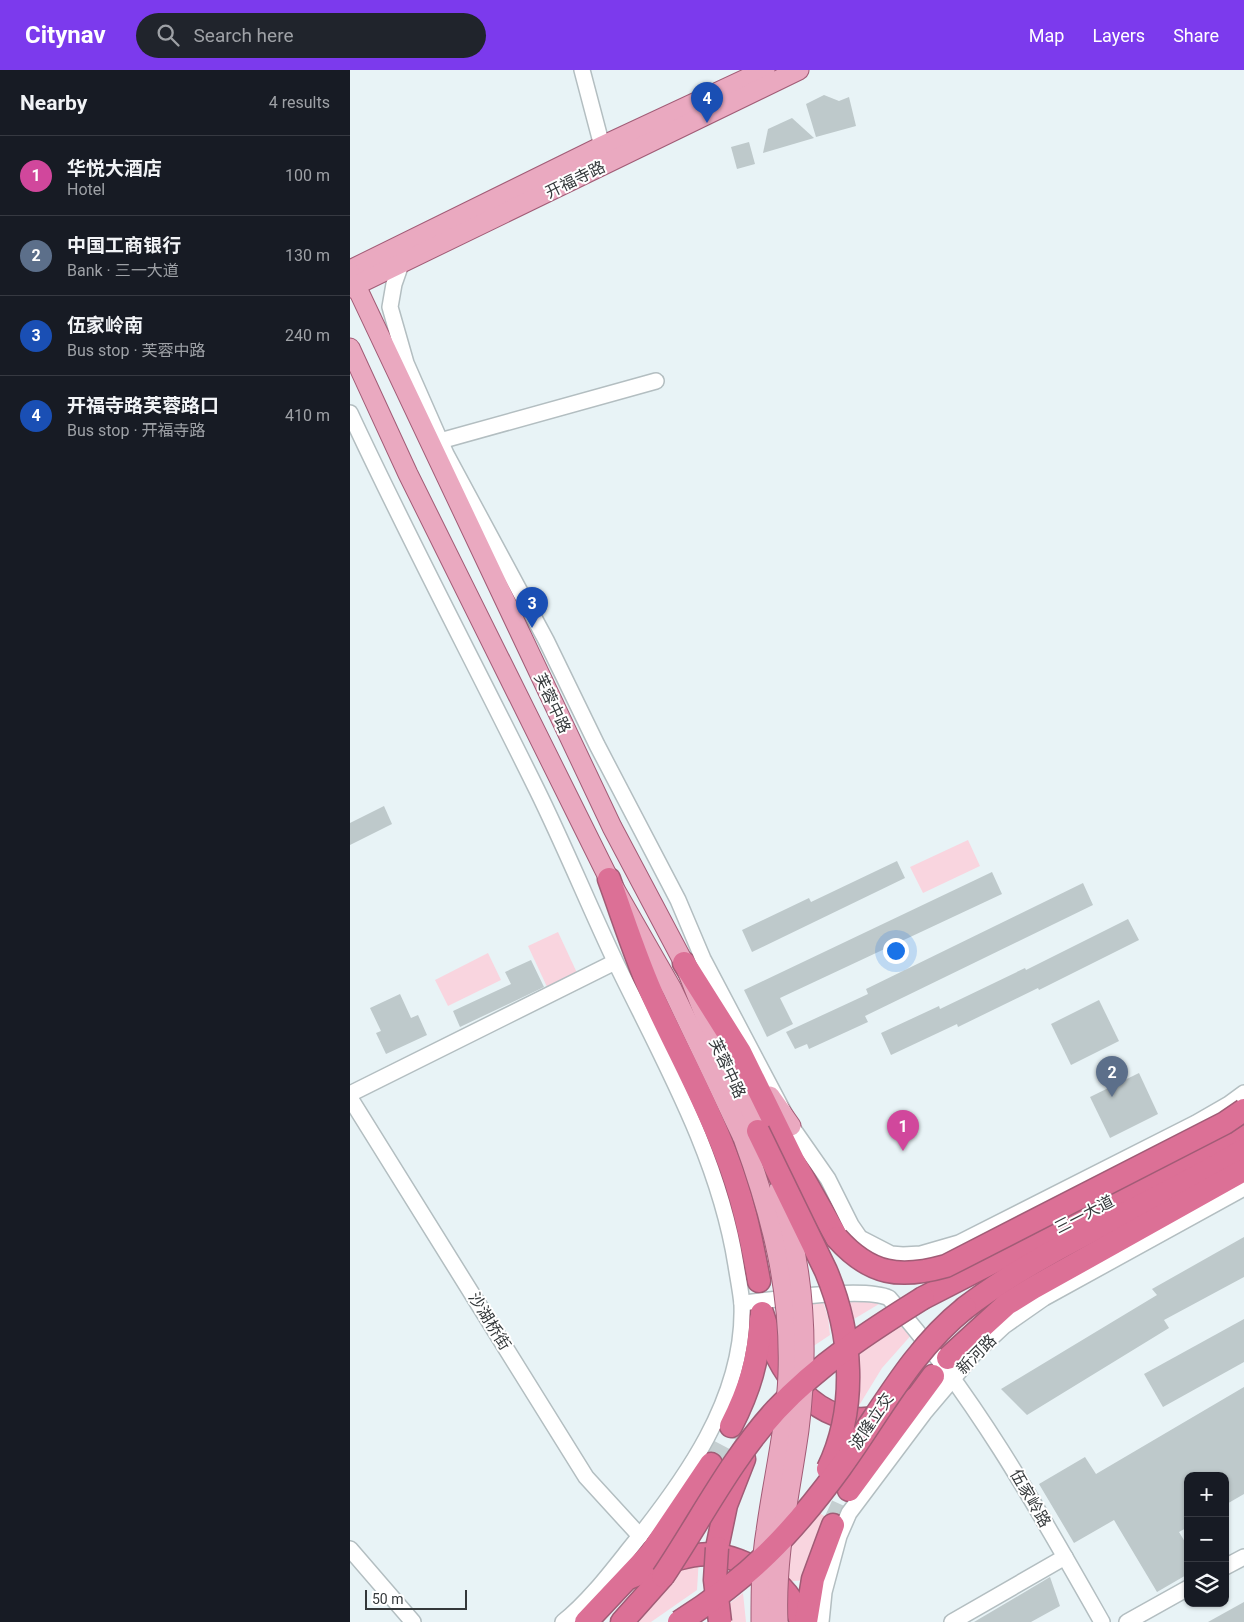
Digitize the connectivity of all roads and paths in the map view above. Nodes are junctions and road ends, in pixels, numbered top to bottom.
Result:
1 (582, 70) edge
2 (765, 70) edge
3 (799, 70) edge
4 (602, 146) junction
5 (401, 264) junction
6 (351, 279) edge
7 (350, 348) edge
8 (656, 382) dead end
9 (350, 413) edge
10 (440, 441) junction
11 (609, 879) junction
12 (616, 962) junction
13 (684, 963) junction
14 (740, 1052) junction
15 (1244, 1092) edge
16 (350, 1096) edge
17 (1244, 1110) edge
18 (1238, 1122) edge
19 (791, 1126) junction
20 (750, 1135) junction
21 (1244, 1150) edge
22 (1244, 1170) edge
23 (1244, 1188) edge
24 (890, 1254) junction
25 (759, 1281) dead end
26 (881, 1294) junction
27 (752, 1308) junction
28 (965, 1308) joint
29 (944, 1371) junction
30 (916, 1398) junction
31 (731, 1426) tunnel mouth
32 (751, 1443) junction
33 (711, 1464) tunnel mouth
34 (849, 1490) tunnel mouth
35 (798, 1523) junction
36 (833, 1525) tunnel mouth
37 (640, 1536) junction
38 (350, 1548) edge
39 (1065, 1557) junction
40 (1244, 1557) edge
41 (1244, 1564) edge
42 (1229, 1566) edge
43 (1229, 1572) edge
44 (631, 1577) junction
45 (1184, 1590) edge
46 (1184, 1597) edge
47 (594, 1615) edge
48 (413, 1622) edge
49 (563, 1622) edge
50 (622, 1622) edge
51 (679, 1622) edge
52 (720, 1622) edge
53 (761, 1622) edge
54 (778, 1622) edge
55 (801, 1622) edge
56 (806, 1622) edge
57 (821, 1622) edge
58 (952, 1622) edge
59 (1102, 1622) edge
60 (1127, 1622) edge
61 (1138, 1622) edge

1 - 4 street
2 - 4 main road, 开福寺路
3 - 5 main road, 开福寺路
4 - 6 main road, 开福寺路
5 - 6 main road, 开福寺路
5 - 10 street
6 - 13 main road, 芙蓉中路
7 - 11 main road, 芙蓉中路
8 - 10 street
9 - 12 street
10 - 19 street
11 - 20 main road, 芙蓉中路
11 - 25 highway
12 - 16 street
12 - 27 street
13 - 14 highway
13 - 20 main road, 芙蓉中路
14 - 18 highway, bridge
14 - 19 main road
15 - 24 street
16 - 37 street, 沙湖桥街
17 - 18 highway, bridge
18 - 32 highway, 三一大道, bridge
19 - 24 street
20 - 35 highway, bridge
20 - 53 main road, bridge
20 - 54 main road, bridge
21 - 28 highway, 三一大道
22 - 29 highway
23 - 29 street, 新河路
24 - 26 street
26 - 27 street
26 - 29 street, 伍家岭路
27 - 30 highway
27 - 31 highway
27 - 37 street
28 - 35 highway, 波隆立交, bridge
29 - 30 highway
29 - 39 street, 伍家岭路
29 - 57 street, 新河路
30 - 34 highway
32 - 50 highway, bridge
32 - 52 highway, bridge
33 - 44 highway
35 - 51 highway, 波隆立交, bridge
36 - 56 highway
37 - 49 street
38 - 48 street
39 - 58 street
39 - 59 street, 伍家岭路
40 - 42 street
41 - 43 street
44 - 47 highway
44 - 55 highway
45 - 60 street
46 - 61 street

